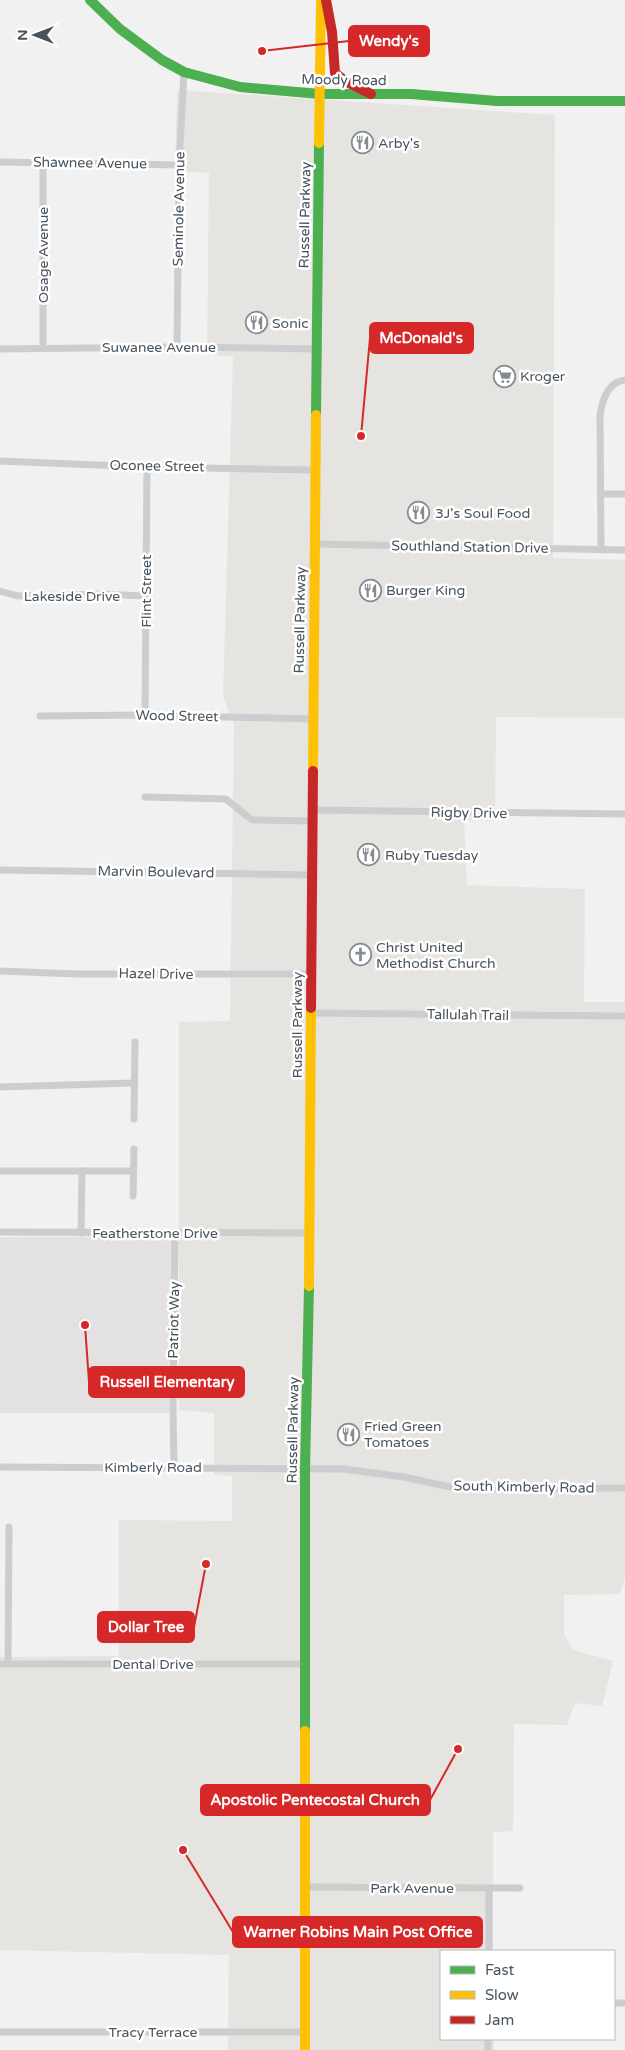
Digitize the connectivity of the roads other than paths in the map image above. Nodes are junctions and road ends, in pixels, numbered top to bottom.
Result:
1 (90, 0) edge
2 (321, 0) edge
3 (326, 0) edge
4 (184, 72) junction
5 (320, 94) junction
6 (371, 94) junction
7 (625, 101) edge
8 (0, 162) edge
9 (43, 162) junction
10 (179, 165) junction
11 (177, 347) junction
12 (43, 348) junction
13 (0, 349) edge
14 (318, 349) junction
15 (625, 380) edge
16 (0, 461) edge
17 (147, 467) junction
18 (315, 470) junction
19 (601, 494) junction
20 (625, 494) edge
21 (315, 544) junction
22 (601, 550) junction
23 (625, 550) edge
24 (0, 591) edge
25 (146, 596) junction
26 (145, 715) junction
27 (40, 716) dead end
28 (313, 719) junction
29 (145, 797) dead end
30 (625, 814) edge
31 (312, 816) junction
32 (0, 870) edge
33 (312, 876) junction
34 (0, 971) edge
35 (311, 974) junction
36 (311, 1013) junction
37 (625, 1016) edge
38 (135, 1042) dead end
39 (133, 1083) junction
40 (0, 1087) edge
41 (134, 1119) dead end
42 (134, 1149) dead end
43 (0, 1170) edge
44 (82, 1171) junction
45 (133, 1171) junction
46 (133, 1196) dead end
47 (0, 1232) edge
48 (81, 1233) junction
49 (175, 1233) junction
50 (310, 1233) junction
51 (0, 1467) edge
52 (174, 1467) junction
53 (305, 1469) junction
54 (625, 1488) edge
55 (9, 1527) dead end
56 (0, 1587) edge
57 (8, 1588) junction
58 (0, 1664) edge
59 (8, 1664) junction
60 (306, 1664) junction
61 (305, 1887) junction
62 (489, 1888) junction
63 (520, 1888) dead end
64 (489, 1950) edge
65 (0, 2032) edge
66 (306, 2032) junction
67 (306, 2050) edge

1 - 4 main road, Moody Road
2 - 5 main road, Russell Parkway
3 - 6 main road
4 - 5 main road, Moody Road
4 - 10 street, Seminole Avenue
5 - 6 main road, Moody Road
5 - 14 main road, Russell Parkway
6 - 7 main road, Moody Road
8 - 9 street, Shawnee Avenue
9 - 10 street, Shawnee Avenue
9 - 12 street, Osage Avenue
10 - 11 street, Seminole Avenue
11 - 12 street, Suwanee Avenue
11 - 14 street, Suwanee Avenue
12 - 13 street, Suwanee Avenue
14 - 18 main road, Russell Parkway
15 - 19 street
16 - 17 street, Oconee Street
17 - 18 street, Oconee Street
17 - 25 street, Flint Street
18 - 21 main road, Russell Parkway
19 - 20 street
19 - 22 street
21 - 22 street, Southland Station Drive
21 - 28 main road, Russell Parkway
22 - 23 street, Southland Station Drive
24 - 25 street, Lakeside Drive
25 - 26 street, Flint Street
26 - 27 street, Wood Street
26 - 28 street, Wood Street
28 - 31 main road, Russell Parkway
29 - 31 street, Rigby Drive
30 - 31 street, Rigby Drive
31 - 33 main road, Russell Parkway
32 - 33 street, Marvin Boulevard
33 - 35 main road, Russell Parkway
34 - 35 street, Hazel Drive
35 - 36 main road, Russell Parkway
36 - 37 street, Tallulah Trail
36 - 50 main road, Russell Parkway
38 - 39 street
39 - 40 street
39 - 41 street
42 - 45 street
43 - 44 street
44 - 45 street
44 - 48 street
45 - 46 street
47 - 48 street, Featherstone Drive
48 - 49 street, Featherstone Drive
49 - 50 street, Featherstone Drive
49 - 52 street, Patriot Way
50 - 53 main road, Russell Parkway
51 - 52 street, Kimberly Road
52 - 53 street, Kimberly Road
53 - 54 street, South Kimberly Road
53 - 60 main road, Russell Parkway
55 - 57 street
56 - 57 street
57 - 59 street
58 - 59 street, Dental Drive
59 - 60 street, Dental Drive
60 - 61 main road, Russell Parkway
61 - 62 street, Park Avenue
61 - 66 main road, Russell Parkway
62 - 63 street, Park Avenue
62 - 64 street
65 - 66 street, Tracy Terrace
66 - 67 main road, Russell Parkway

